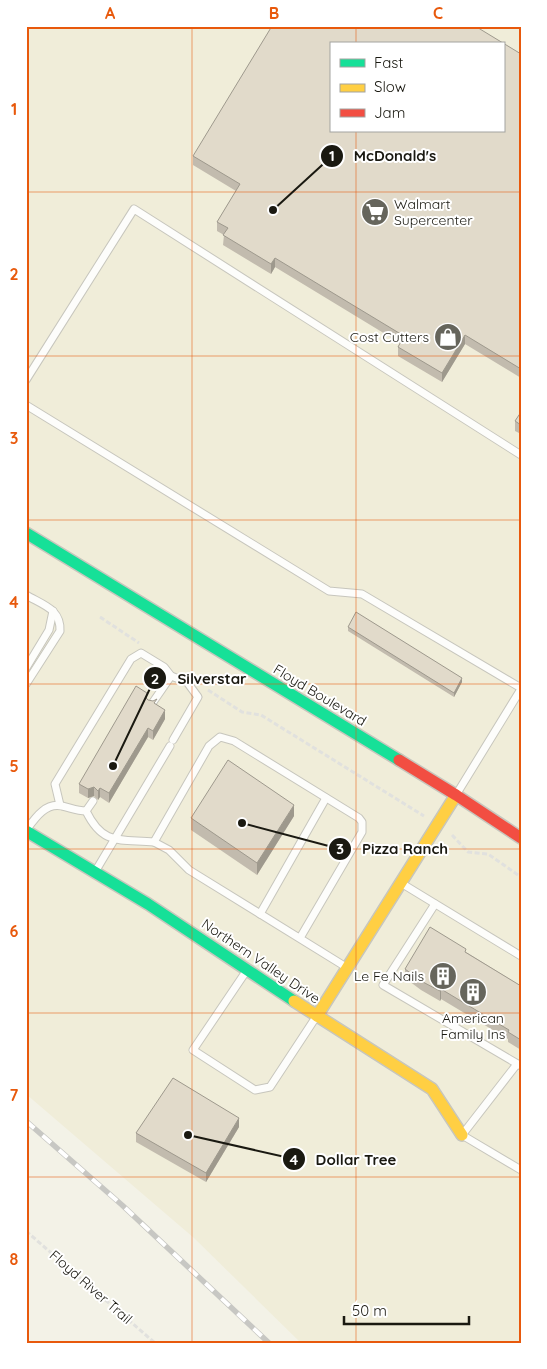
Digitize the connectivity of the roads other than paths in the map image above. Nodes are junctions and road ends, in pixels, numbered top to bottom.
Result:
1 (26, 380) edge
2 (26, 405) edge
3 (521, 455) edge
4 (26, 533) edge
5 (26, 596) edge
6 (53, 611) junction
7 (26, 668) edge
8 (170, 676) junction
9 (26, 684) edge
10 (521, 688) edge
11 (151, 705) edge
12 (456, 795) junction
13 (326, 798) junction
14 (92, 801) edge
15 (60, 805) junction
16 (86, 811) junction
17 (26, 831) edge
18 (521, 838) edge
19 (114, 840) junction
20 (154, 842) junction
21 (95, 872) junction
22 (400, 882) junction
23 (435, 904) junction
24 (260, 914) junction
25 (300, 938) junction
26 (521, 956) edge
27 (346, 967) junction
28 (247, 970) junction
29 (317, 1016) junction
30 (519, 1065) edge
31 (462, 1135) junction
32 (521, 1170) edge

1 - 3 lane
2 - 10 lane
4 - 12 street, Floyd Boulevard
5 - 6 lane
6 - 7 lane
6 - 9 lane
8 - 11 lane
8 - 15 lane
8 - 19 lane
10 - 12 lane
12 - 18 street, Floyd Boulevard
12 - 22 street
13 - 20 lane
13 - 24 lane
13 - 25 lane
14 - 16 lane
15 - 16 lane
15 - 17 lane
16 - 19 lane
17 - 21 street, Northern Valley Drive
19 - 20 lane
19 - 21 lane
20 - 24 lane
21 - 28 street, Northern Valley Drive
22 - 23 lane
22 - 27 street
23 - 26 lane
23 - 30 lane
24 - 25 lane
25 - 27 lane
27 - 29 street
28 - 29 street, Northern Valley Drive
28 - 29 lane
29 - 31 street, Northern Valley Drive
30 - 31 lane
31 - 32 lane

